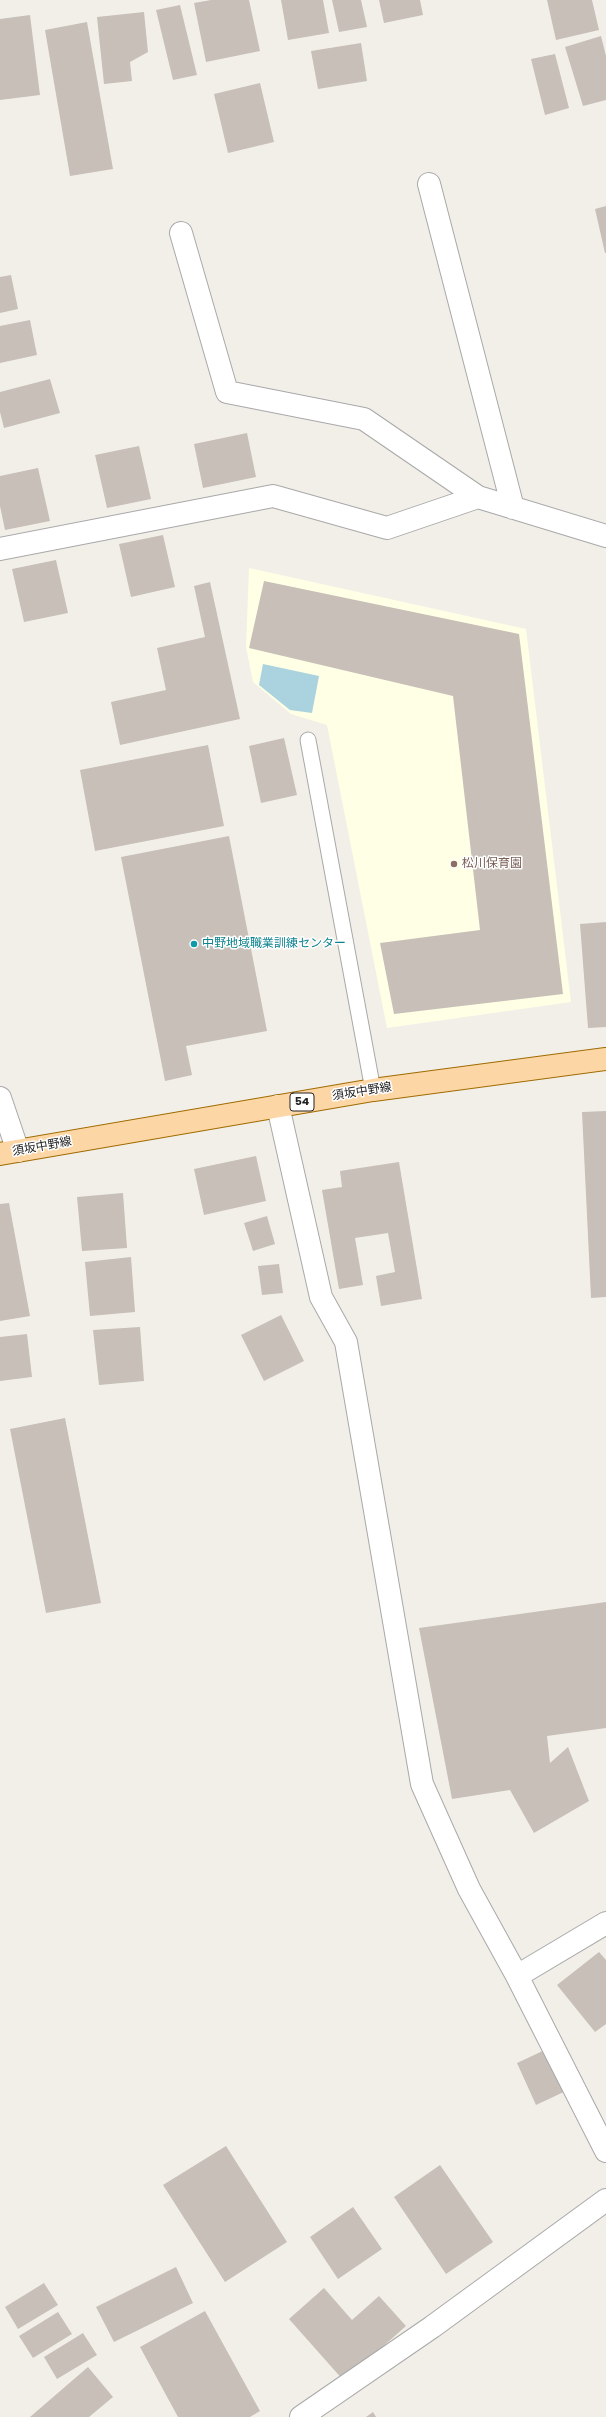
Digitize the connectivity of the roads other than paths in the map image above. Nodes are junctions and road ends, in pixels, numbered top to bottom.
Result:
1 (429, 184) dead end
2 (181, 234) dead end
3 (478, 497) junction
4 (513, 508) junction
5 (606, 536) edge
6 (0, 549) edge
7 (308, 740) dead end
8 (606, 1059) edge
9 (373, 1090) junction
10 (0, 1098) edge
11 (278, 1106) junction
12 (9, 1152) edge
13 (606, 1923) edge
14 (517, 1976) junction
15 (606, 2151) edge
16 (606, 2200) edge
17 (301, 2417) edge

1 - 4 street
2 - 3 street
3 - 4 street
3 - 6 street
4 - 5 street
7 - 9 lane
8 - 9 main road, 須坂中野線 / 54
9 - 11 main road, 須坂中野線 / 54
10 - 12 street
11 - 12 main road, 須坂中野線 / 54
11 - 14 street
13 - 14 street
14 - 15 street
16 - 17 street

